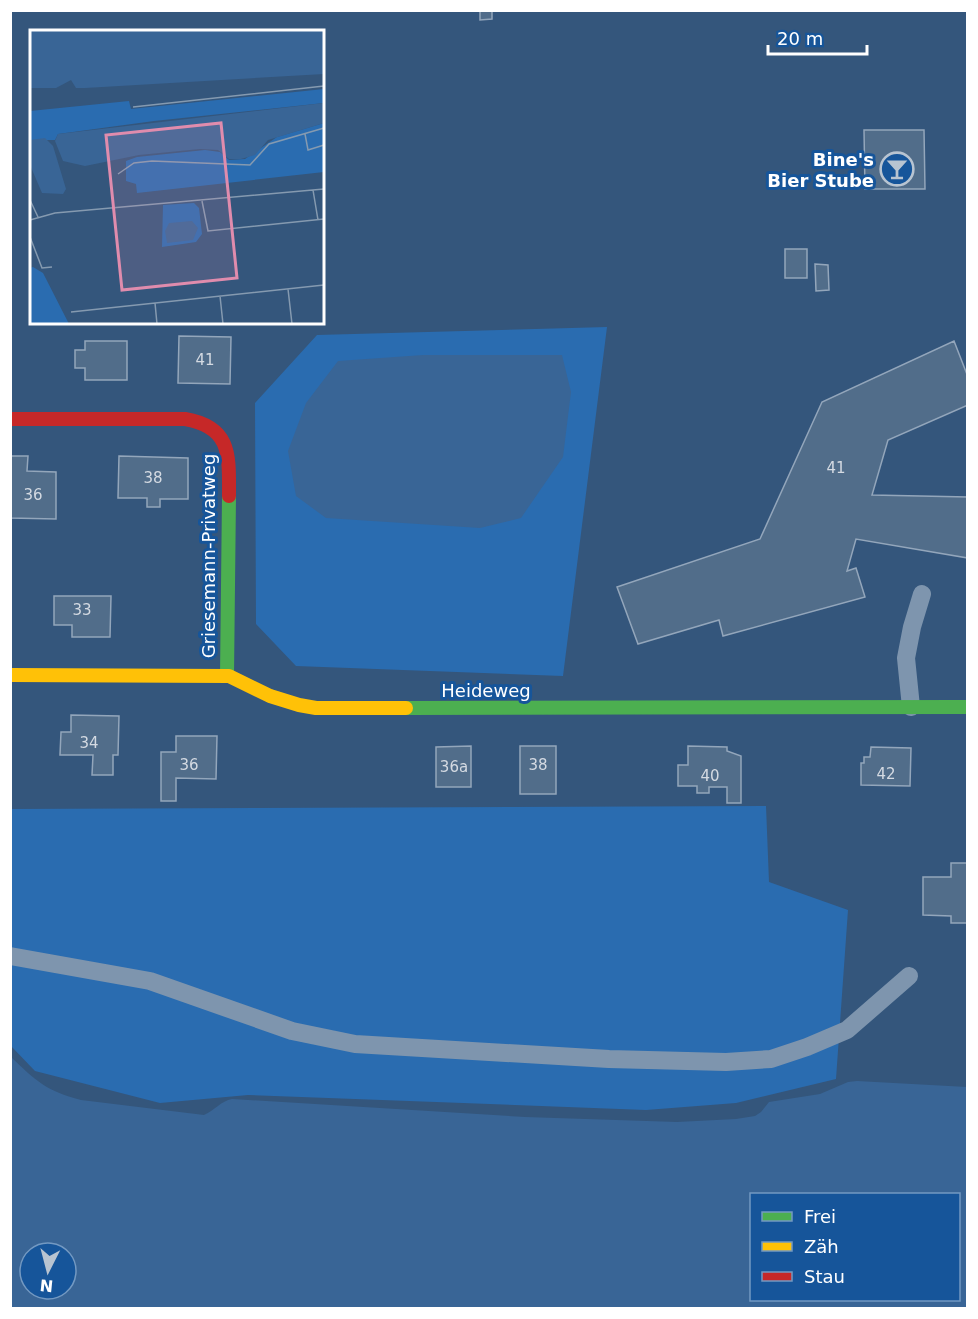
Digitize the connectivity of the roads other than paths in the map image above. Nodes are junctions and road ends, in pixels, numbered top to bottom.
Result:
1 (10, 419) edge
2 (922, 594) dead end
3 (10, 675) edge
4 (227, 676) junction
5 (911, 707) junction
6 (968, 707) edge
7 (10, 956) edge
8 (909, 976) dead end

1 - 4 street, Griesemann-Privatweg
2 - 5 lane
3 - 4 street, Heideweg
4 - 5 street, Heideweg
5 - 6 street, Heideweg
7 - 8 lane

